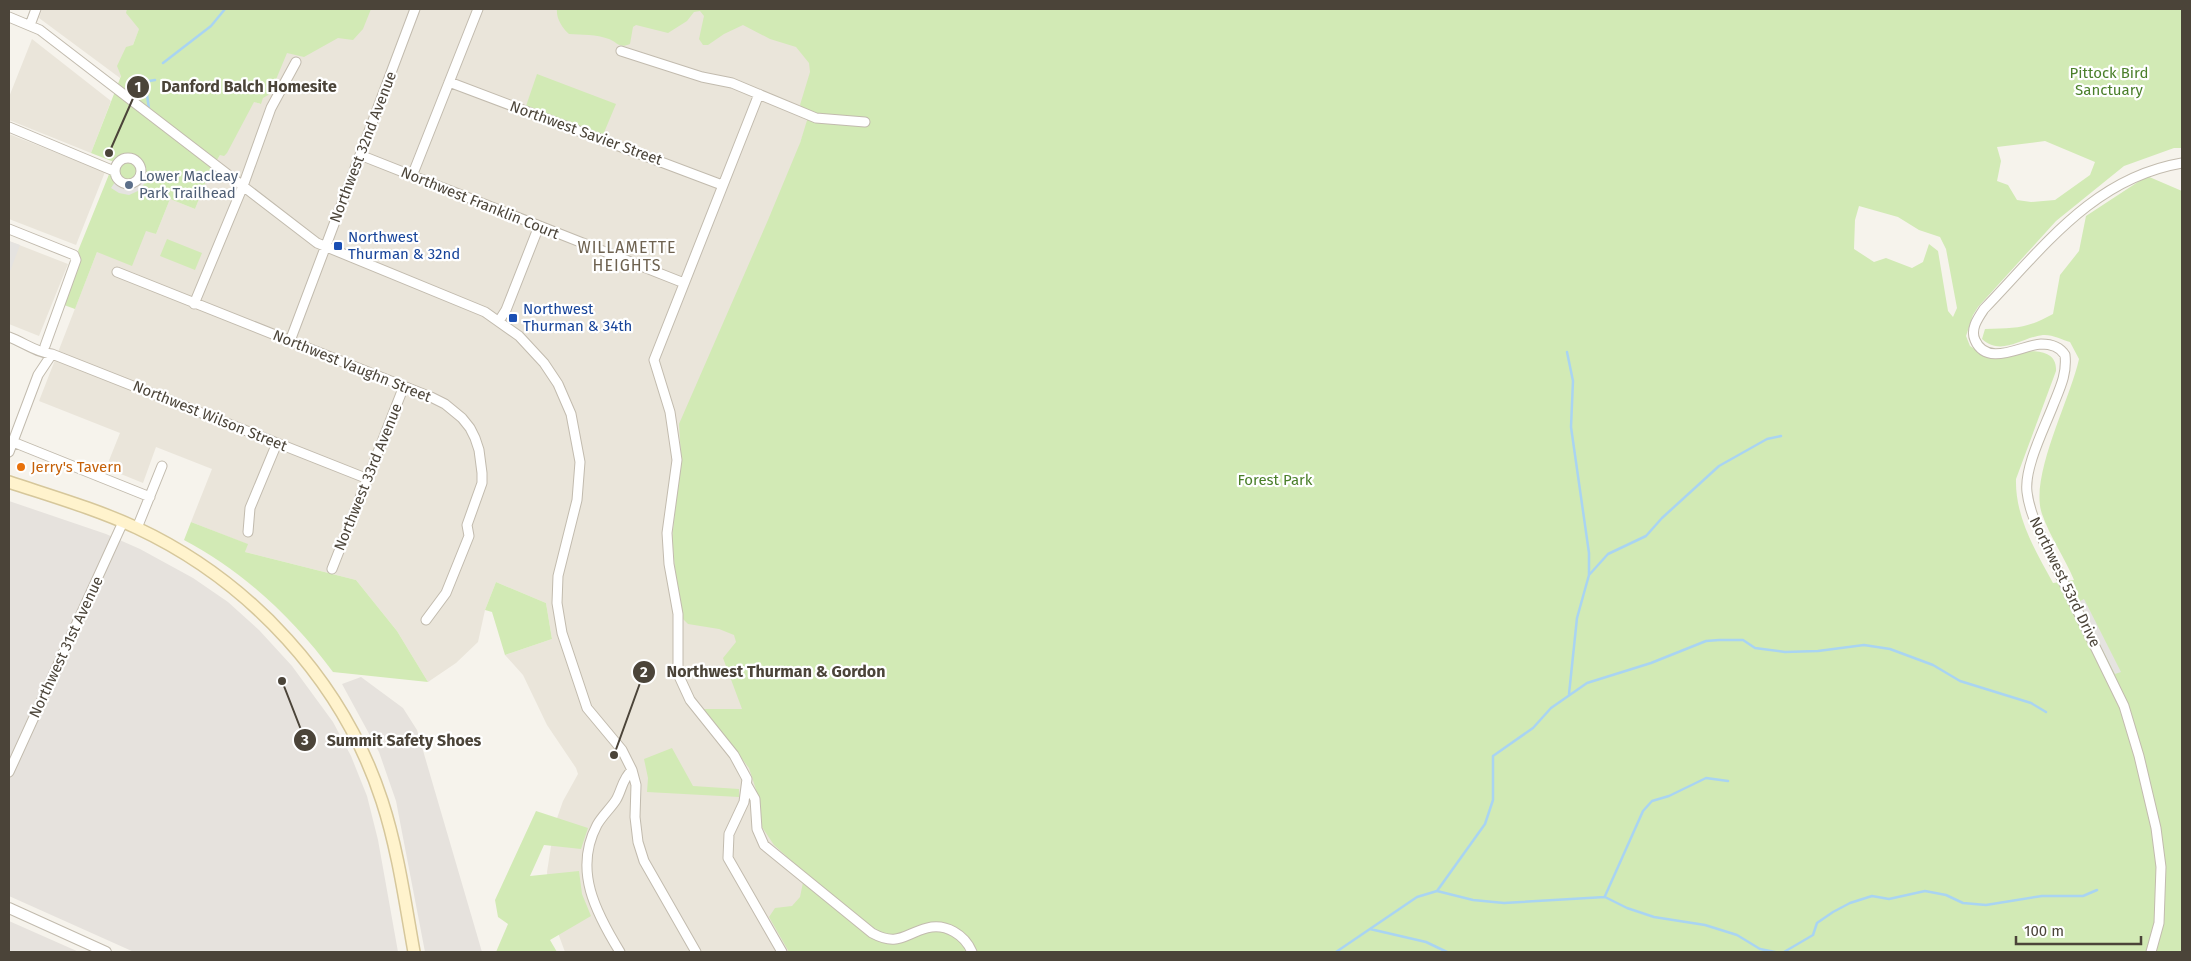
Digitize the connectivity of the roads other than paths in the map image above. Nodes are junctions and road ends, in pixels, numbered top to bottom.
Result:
1 (36, 9) edge
2 (415, 9) edge
3 (478, 9) edge
4 (9, 17) edge
5 (30, 25) junction
6 (621, 51) dead end
7 (296, 62) dead end
8 (449, 82) junction
9 (759, 94) junction
10 (865, 122) dead end
11 (9, 127) edge
12 (360, 156) junction
13 (2182, 163) edge
14 (114, 171) dead end
15 (412, 176) junction
16 (722, 184) junction
17 (243, 186) junction
18 (539, 226) junction
19 (9, 229) edge
20 (324, 247) junction
21 (117, 272) dead end
22 (684, 283) junction
23 (194, 304) junction
24 (500, 321) junction
25 (9, 337) edge
26 (290, 341) junction
27 (31, 346) junction
28 (45, 346) junction
29 (52, 354) junction
30 (404, 386) junction
31 (13, 442) junction
32 (277, 443) junction
33 (9, 452) edge
34 (162, 466) dead end
35 (368, 479) junction
36 (9, 482) edge
37 (150, 497) junction
38 (123, 522) junction
39 (137, 528) junction
40 (248, 532) dead end
41 (332, 569) dead end
42 (426, 620) dead end
43 (632, 770) junction
44 (9, 772) edge
45 (747, 785) junction
46 (9, 908) edge
47 (106, 952) edge
48 (414, 952) edge
49 (620, 952) edge
50 (696, 952) edge
51 (782, 952) edge
52 (972, 952) edge
53 (2151, 952) edge

1 - 5 street
2 - 12 street, Northwest 32nd Avenue
3 - 8 street
4 - 5 street
5 - 17 street
6 - 9 street
7 - 17 street
8 - 15 street
8 - 16 street, Northwest Savier Street
9 - 10 street
9 - 16 street
11 - 14 street
12 - 15 street, Northwest Franklin Court
12 - 20 street, Northwest 32nd Avenue
13 - 53 street, Northwest 53rd Drive
15 - 18 street, Northwest Franklin Court
16 - 22 street
17 - 20 street
17 - 23 street
18 - 22 street, Northwest Franklin Court
18 - 24 street
19 - 28 street
20 - 24 street
20 - 26 street, Northwest 32nd Avenue
21 - 23 street, Northwest Vaughn Street
22 - 45 street
23 - 26 street, Northwest Vaughn Street
24 - 43 street
25 - 27 street, Northwest Wilson Street
26 - 30 street, Northwest Vaughn Street
27 - 28 street, Northwest Wilson Street
27 - 29 street, Northwest Wilson Street
28 - 29 street, Northwest Wilson Street
29 - 31 street
29 - 32 street, Northwest Wilson Street
30 - 35 street, Northwest 33rd Avenue
30 - 42 street, Northwest Vaughn Street
31 - 33 street
31 - 37 street
32 - 35 street, Northwest Wilson Street
32 - 40 street
34 - 37 street
35 - 41 street, Northwest 33rd Avenue
36 - 38 main road
37 - 39 street
38 - 39 main road
38 - 44 street, Northwest 31st Avenue
39 - 48 main road
43 - 49 street
43 - 50 street
45 - 51 street
45 - 52 street
46 - 47 street

